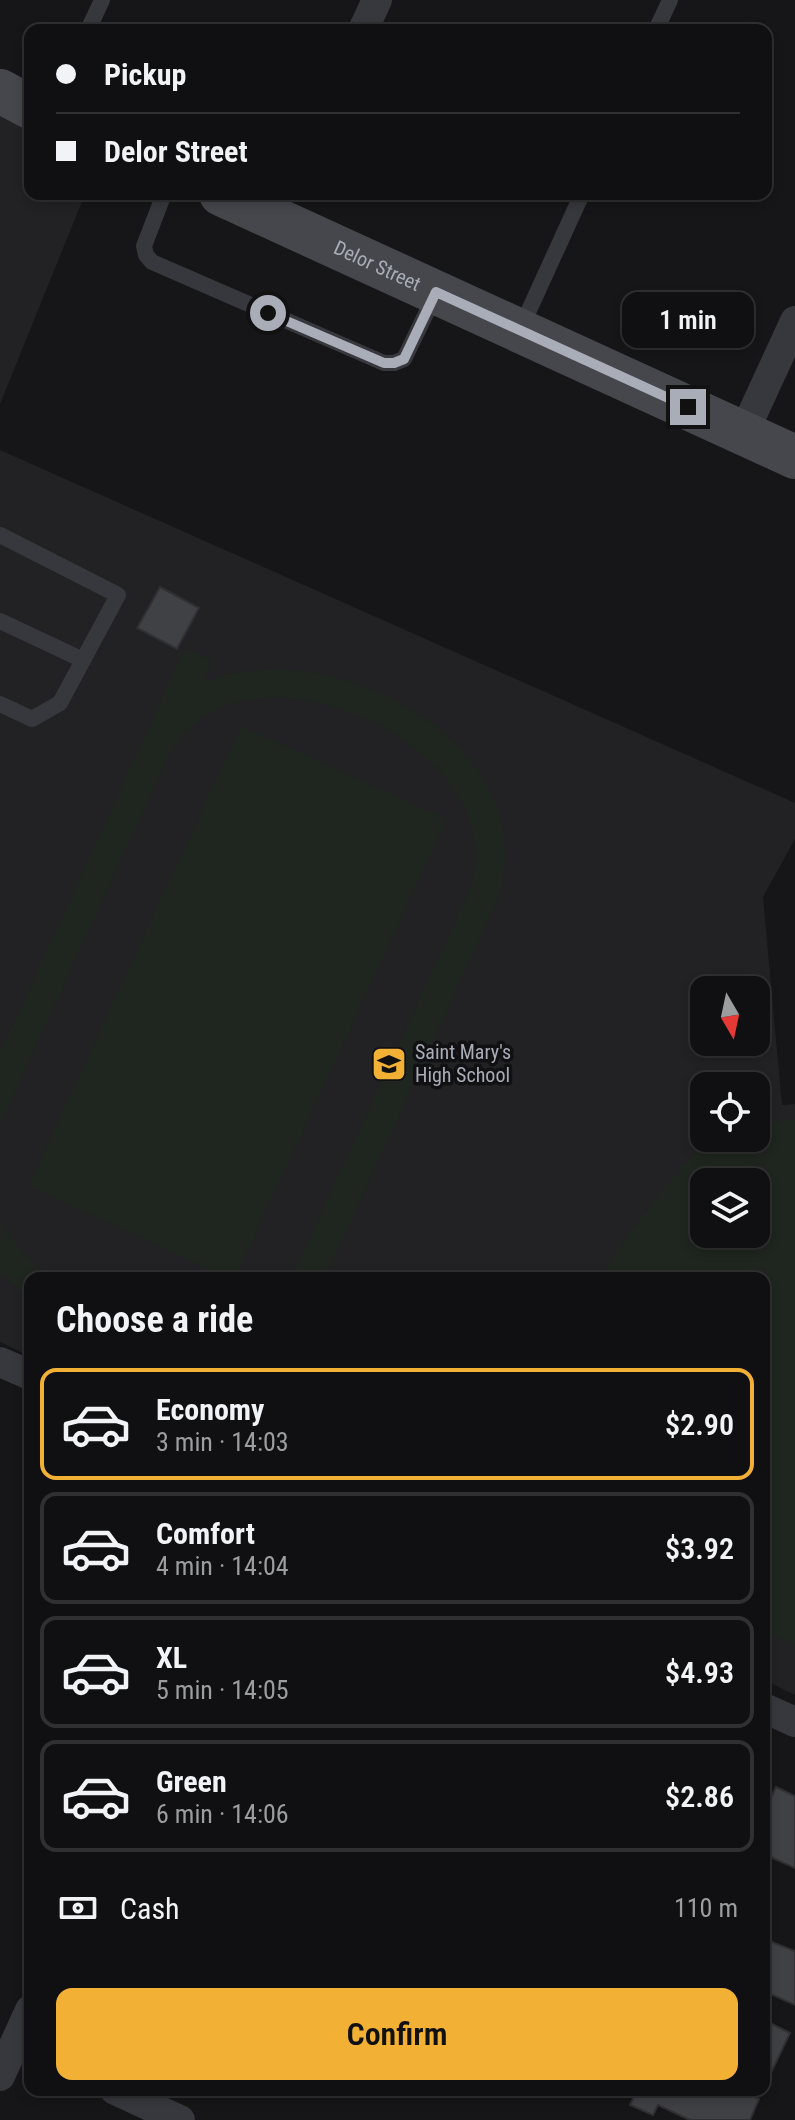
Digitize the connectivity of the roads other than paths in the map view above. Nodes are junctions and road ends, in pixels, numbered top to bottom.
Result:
1 (102, 0) edge
2 (377, 0) edge
3 (670, 0) edge
4 (91, 24) edge
5 (366, 24) edge
6 (659, 24) edge
7 (0, 91) edge
8 (24, 104) edge
9 (162, 200) edge
10 (251, 200) edge
11 (579, 200) edge
12 (281, 206) edge
13 (436, 292) junction
14 (795, 321) edge
15 (520, 330) junction
16 (744, 432) junction
17 (795, 457) edge
18 (0, 535) edge
19 (0, 621) edge
20 (83, 660) junction
21 (0, 704) edge
22 (0, 1362) edge
23 (24, 1372) edge
24 (770, 1711) edge
25 (795, 1722) edge
26 (24, 2024) edge
27 (15, 2044) edge
28 (0, 2076) edge
29 (128, 2096) edge
30 (180, 2120) edge

1 - 4 lane
2 - 5 street
3 - 6 lane
7 - 8 street
9 - 13 lane
10 - 12 street, Delor Street
11 - 15 lane
12 - 13 street, Delor Street
13 - 15 street, Delor Street
14 - 16 street
15 - 16 street, Delor Street
16 - 17 street, Delor Street
18 - 20 lane
19 - 20 lane
20 - 21 lane
22 - 23 street
24 - 25 street
26 - 27 street
27 - 28 street
29 - 30 street

